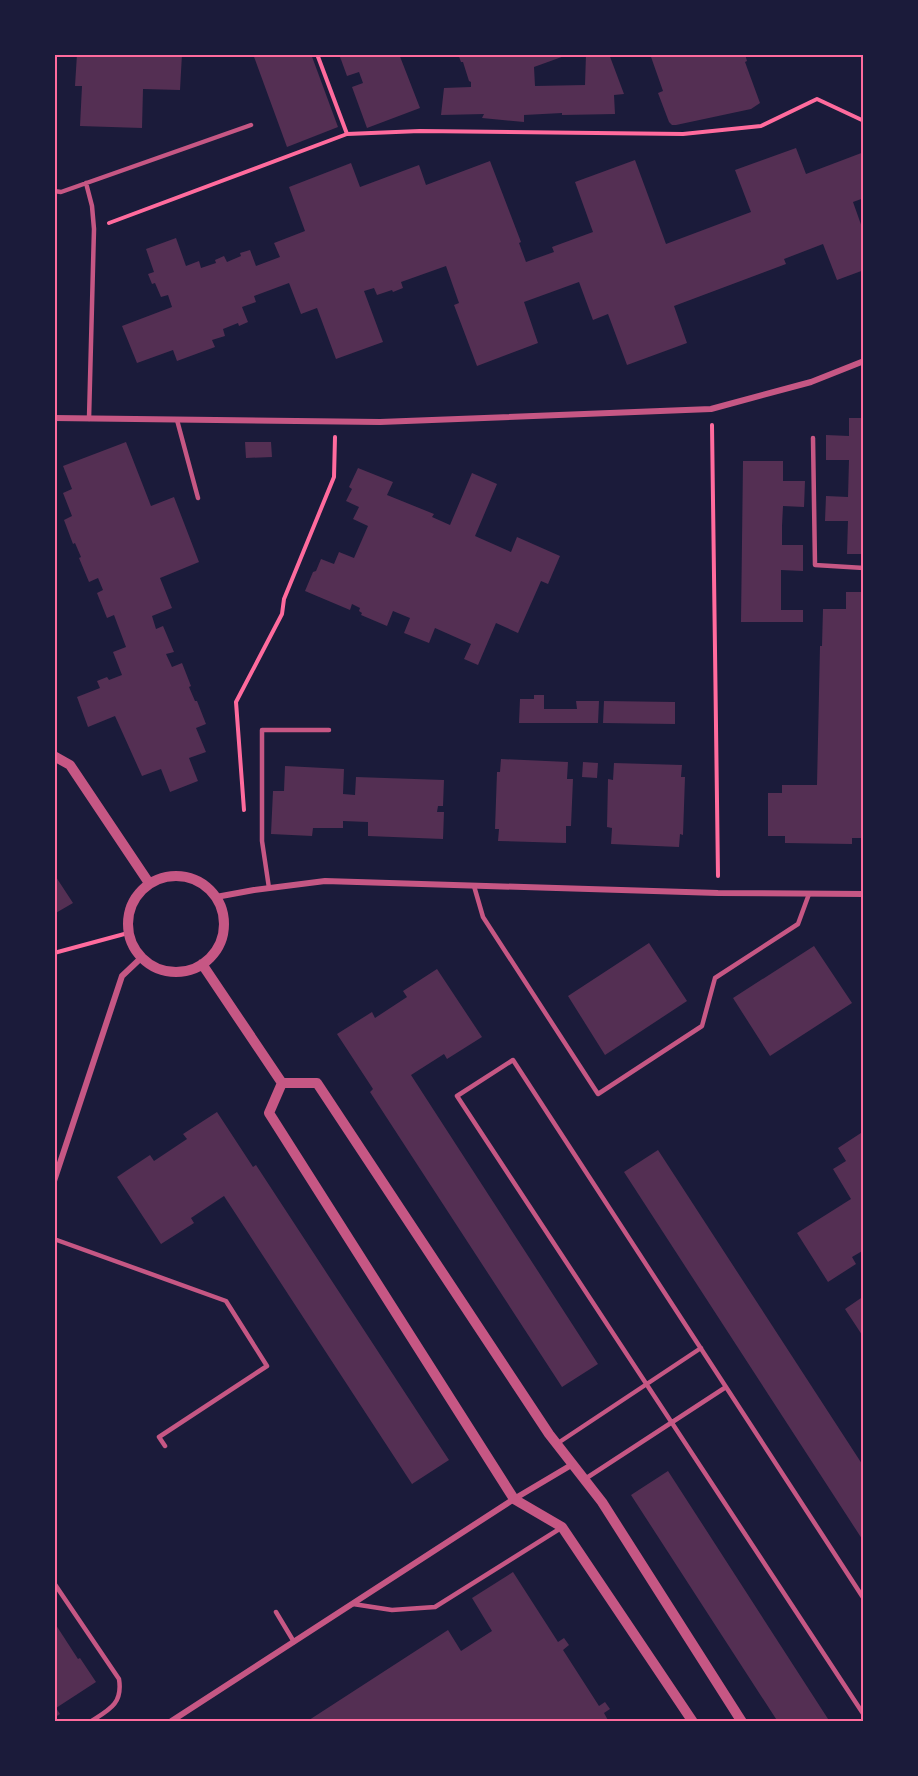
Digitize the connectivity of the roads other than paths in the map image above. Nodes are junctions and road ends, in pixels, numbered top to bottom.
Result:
1 (250, 125) dead end
2 (86, 183) junction
3 (54, 191) edge
4 (864, 361) edge
5 (54, 418) edge
6 (89, 419) junction
7 (177, 420) junction
8 (813, 438) dead end
9 (198, 498) dead end
10 (864, 568) edge
11 (329, 730) dead end
12 (54, 756) edge
13 (149, 883) junction
14 (474, 886) junction
15 (269, 888) junction
16 (809, 894) junction
17 (864, 894) edge
18 (216, 897) junction
19 (141, 958) junction
20 (202, 964) junction
21 (282, 1083) junction
22 (54, 1180) edge
23 (54, 1239) edge
24 (701, 1348) junction
25 (647, 1384) junction
26 (726, 1387) junction
27 (672, 1422) junction
28 (557, 1443) junction
29 (165, 1446) dead end
30 (573, 1464) junction
31 (585, 1479) junction
32 (514, 1499) junction
33 (562, 1527) junction
34 (54, 1583) edge
35 (864, 1599) edge
36 (353, 1604) junction
37 (276, 1612) dead end
38 (294, 1642) junction
39 (864, 1715) edge
40 (90, 1722) edge
41 (170, 1722) edge
42 (693, 1722) edge
43 (742, 1722) edge

1 - 2 lane
2 - 3 lane
2 - 6 lane
4 - 7 street
5 - 6 street
6 - 7 street
7 - 9 lane
8 - 10 lane
11 - 15 lane
12 - 13 street
13 - 18 street
13 - 19 street
14 - 15 street
14 - 16 street
14 - 16 lane
15 - 18 street
16 - 17 street
18 - 20 street
19 - 20 street
19 - 22 street
20 - 21 street
21 - 28 street
21 - 32 street
23 - 29 lane
24 - 25 lane
24 - 25 lane
24 - 26 lane
25 - 27 lane
25 - 28 lane
26 - 27 lane
26 - 35 lane
27 - 31 lane
27 - 39 lane
28 - 30 street
30 - 31 street
30 - 32 street
31 - 43 street
32 - 33 street
32 - 36 street
33 - 36 lane
33 - 42 street
34 - 40 lane
36 - 38 street
37 - 38 lane
38 - 41 street

